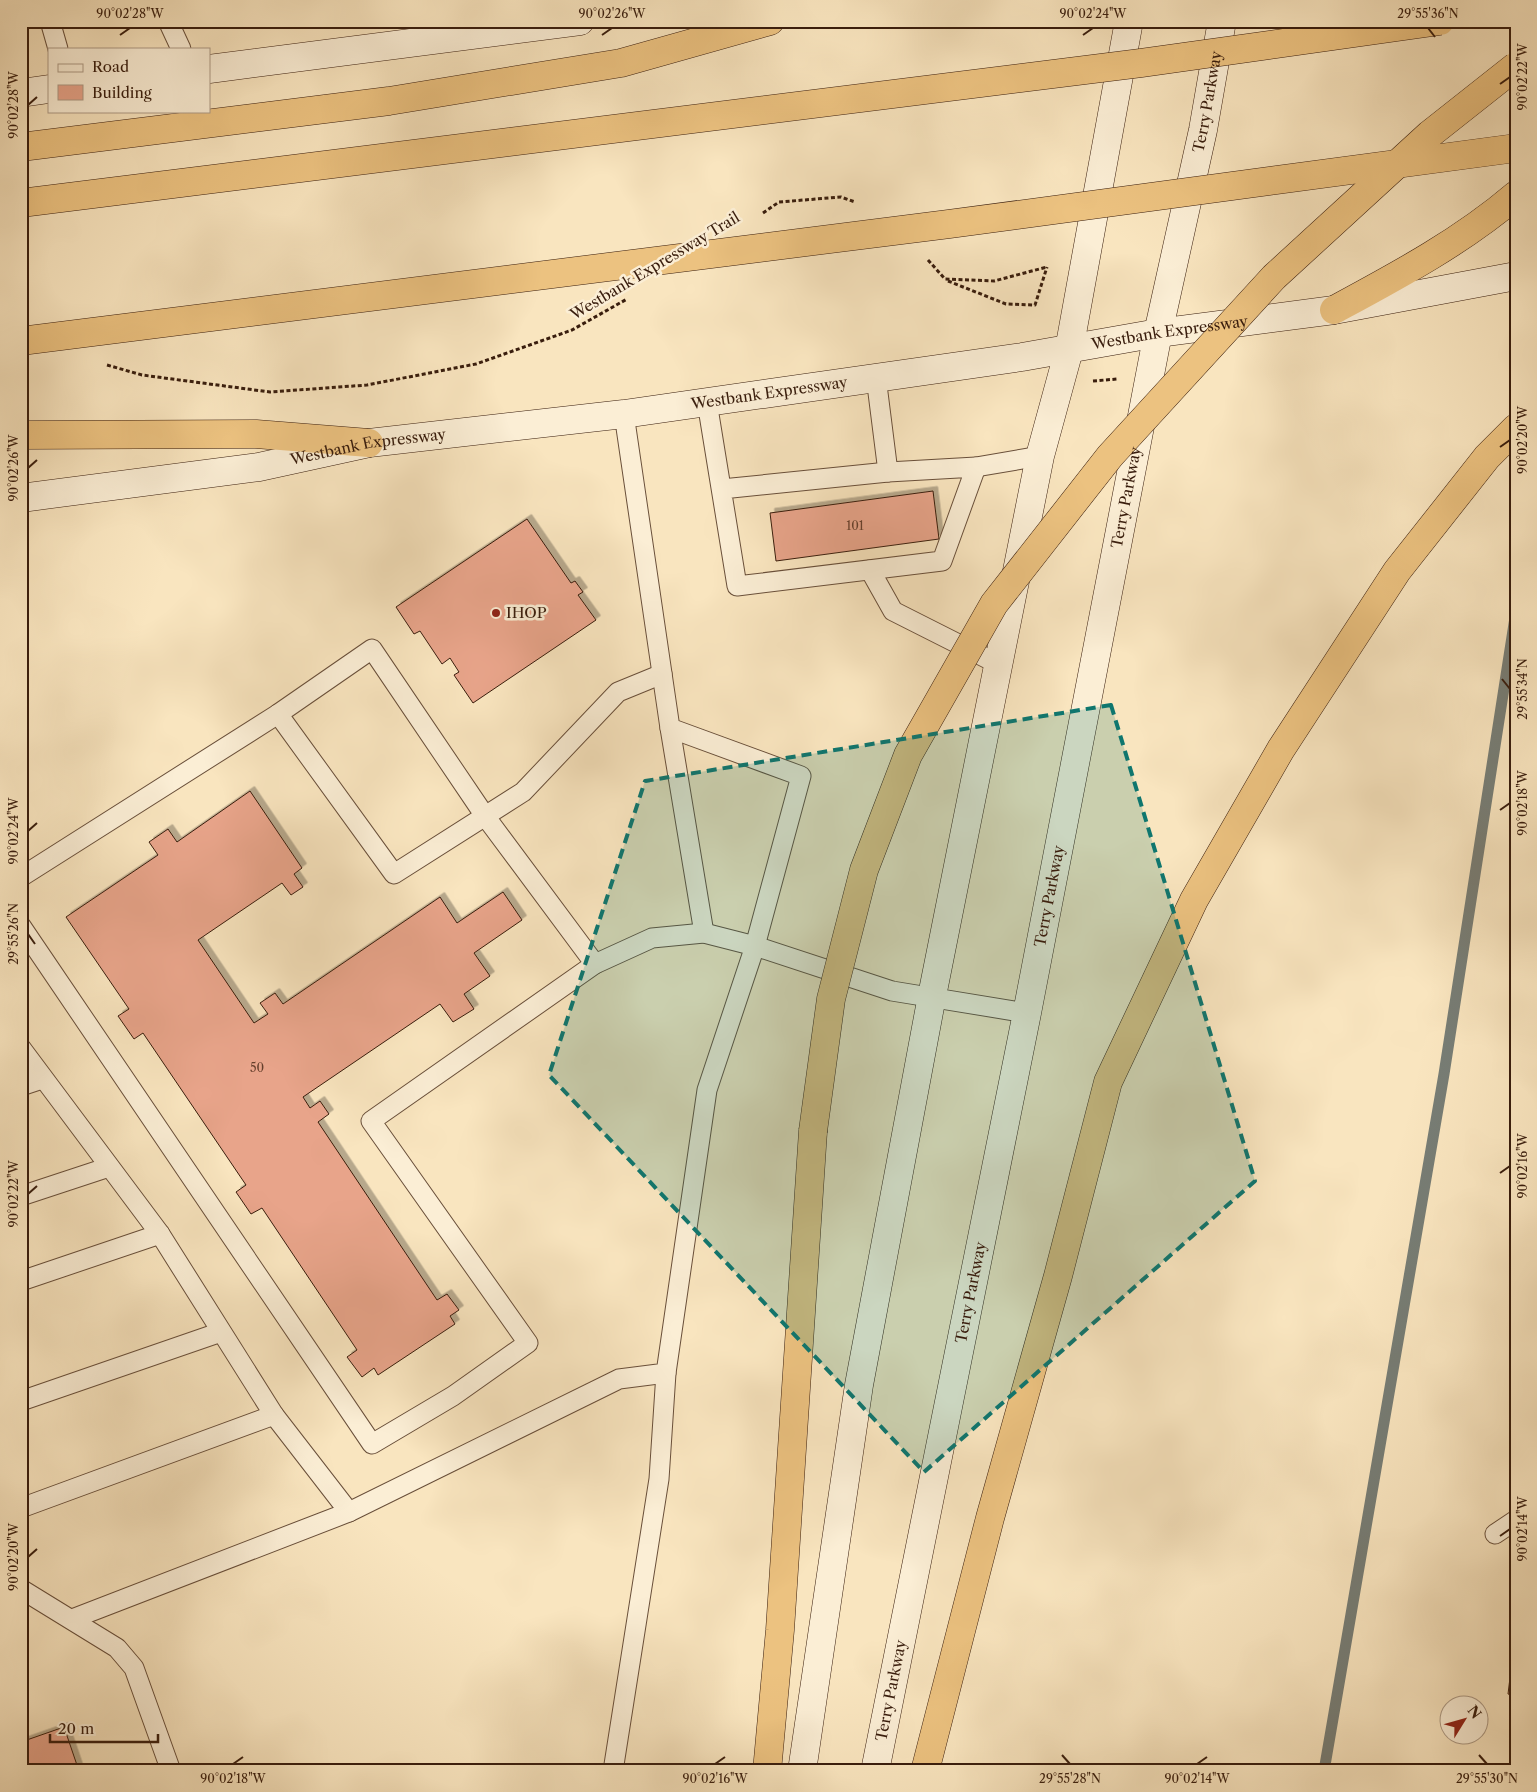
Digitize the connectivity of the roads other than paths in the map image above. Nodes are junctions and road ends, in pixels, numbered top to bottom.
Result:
1 (50, 21) edge
2 (168, 21) edge
3 (580, 21) edge
4 (770, 21) edge
5 (1129, 21) edge
6 (1222, 21) edge
7 (1440, 21) edge
8 (442, 30) edge
9 (58, 48) edge
10 (181, 48) edge
11 (1516, 66) edge
12 (210, 69) edge
13 (48, 89) edge
14 (21, 93) edge
15 (21, 147) edge
16 (1516, 148) edge
17 (1516, 195) edge
18 (21, 203) edge
19 (1516, 276) edge
20 (1334, 310) junction
21 (1158, 333) junction
22 (21, 341) edge
23 (1069, 350) junction
24 (876, 377) junction
25 (707, 402) junction
26 (624, 414) junction
27 (1516, 428) edge
28 (21, 435) edge
29 (369, 443) junction
30 (1040, 456) junction
31 (976, 466) junction
32 (888, 472) junction
33 (722, 489) junction
34 (21, 498) edge
35 (870, 570) junction
36 (998, 664) junction
37 (662, 674) junction
38 (278, 714) junction
39 (670, 728) junction
40 (485, 816) junction
41 (21, 877) edge
42 (21, 926) edge
43 (704, 933) junction
44 (755, 946) junction
45 (595, 964) junction
46 (932, 996) junction
47 (1027, 1013) junction
48 (21, 1048) edge
49 (42, 1079) junction
50 (21, 1086) edge
51 (109, 1167) junction
52 (21, 1196) edge
53 (160, 1234) junction
54 (21, 1281) edge
55 (221, 1332) junction
56 (666, 1373) junction
57 (21, 1401) edge
58 (274, 1415) junction
59 (21, 1508) edge
60 (349, 1512) junction
61 (1516, 1520) edge
62 (1495, 1534) dead end
63 (21, 1589) edge
64 (72, 1619) junction
65 (171, 1771) edge
66 (613, 1771) edge
67 (767, 1771) edge
68 (802, 1771) edge
69 (875, 1771) edge
70 (925, 1771) edge

1 - 9 lane
2 - 10 lane
3 - 8 street
4 - 15 highway
5 - 23 street
6 - 21 street, Terry Parkway
7 - 18 highway, bridge
8 - 12 street
11 - 67 highway, bridge
13 - 14 street
16 - 22 highway, bridge
17 - 20 highway
19 - 20 street, Westbank Expressway
20 - 21 street, Westbank Expressway
21 - 23 street, Westbank Expressway
21 - 47 street, Terry Parkway
23 - 24 street, Westbank Expressway
23 - 30 street
24 - 25 street, Westbank Expressway
24 - 32 lane
25 - 26 street, Westbank Expressway
25 - 33 lane
26 - 29 street, Westbank Expressway
26 - 37 lane
27 - 70 highway
28 - 29 highway
29 - 34 street, Westbank Expressway
30 - 31 lane
30 - 36 street
31 - 32 lane
31 - 35 lane
32 - 33 lane
33 - 35 lane
35 - 36 lane
36 - 46 street
37 - 39 lane
37 - 40 lane
38 - 40 lane
38 - 40 lane
38 - 41 lane
39 - 43 lane
39 - 44 lane
40 - 45 lane
42 - 45 lane
43 - 44 lane
43 - 45 lane
44 - 46 lane
44 - 56 lane
46 - 47 lane
46 - 68 street
47 - 69 street, Terry Parkway
48 - 49 lane
49 - 50 lane
49 - 51 lane
51 - 52 lane
51 - 53 lane
53 - 54 lane
53 - 55 lane
55 - 57 lane
55 - 58 lane
56 - 60 lane
56 - 66 lane
58 - 59 lane
58 - 60 lane
60 - 64 lane
61 - 62 lane
63 - 64 lane
64 - 65 lane

